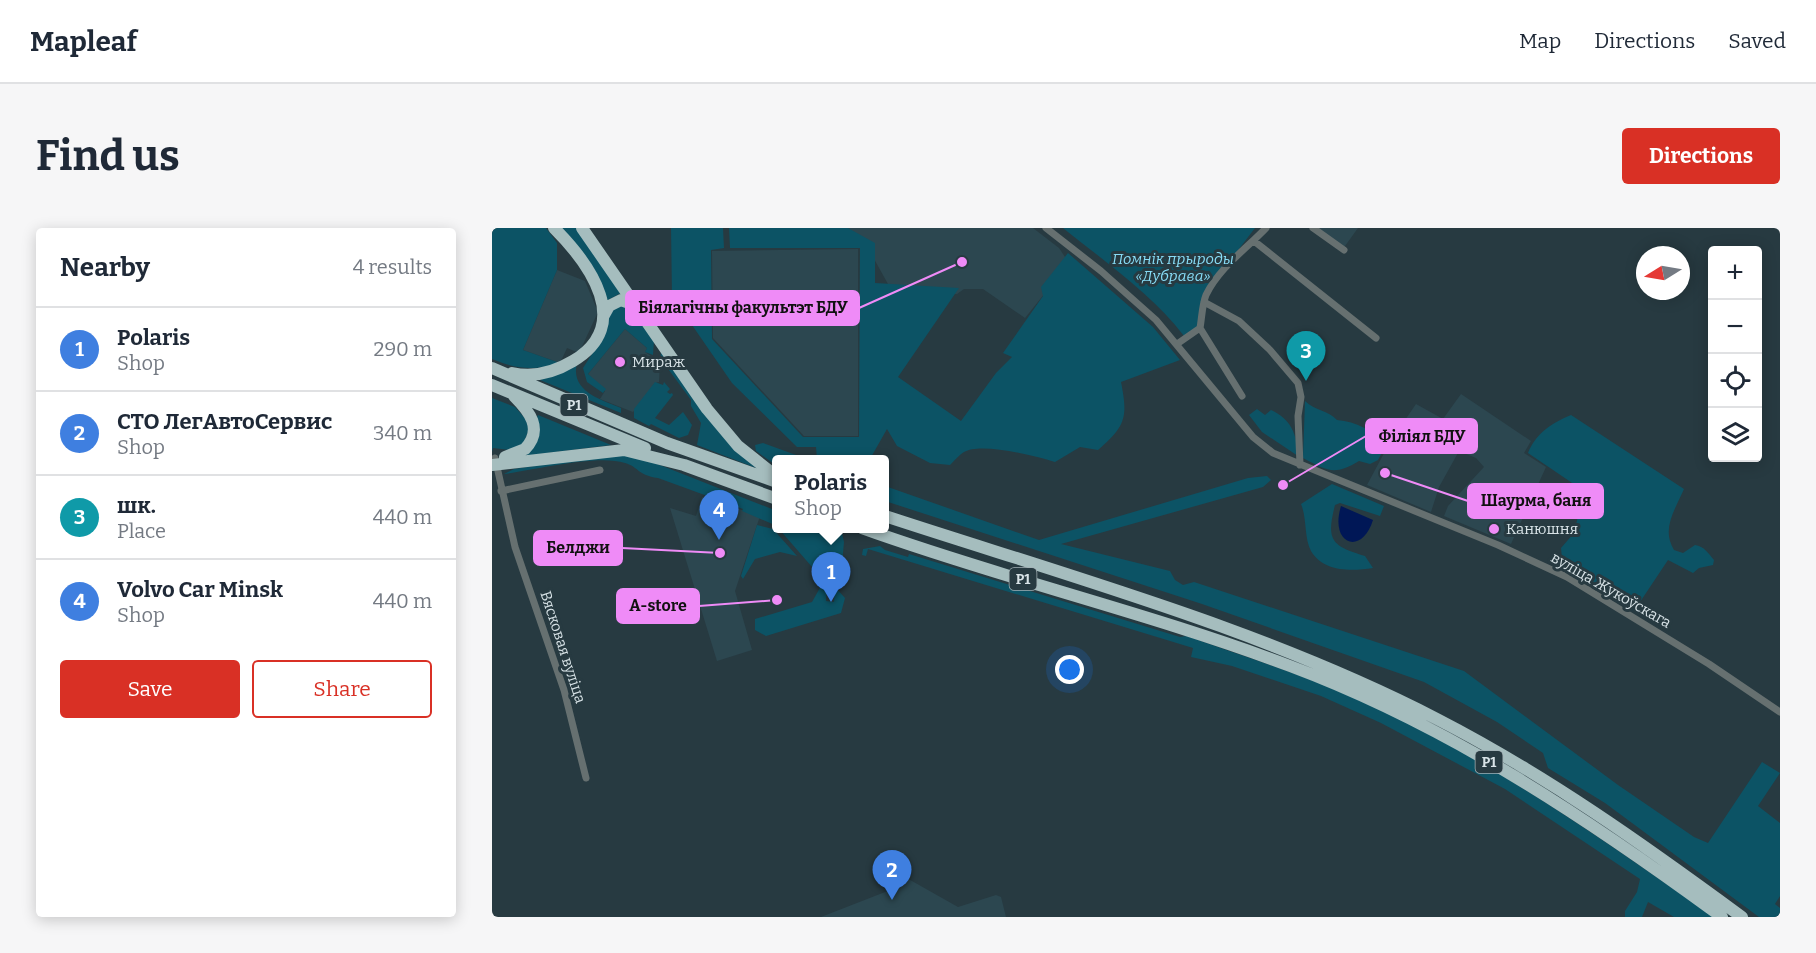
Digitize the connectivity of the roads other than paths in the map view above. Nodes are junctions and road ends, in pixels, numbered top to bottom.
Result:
1 (554, 228) edge
2 (582, 228) edge
3 (1046, 228) edge
4 (1266, 228) edge
5 (1313, 228) edge
6 (1254, 241) junction
7 (1344, 250) dead end
8 (1204, 302) junction
9 (635, 305) junction
10 (604, 315) junction
11 (1200, 328) junction
12 (1376, 338) dead end
13 (1177, 344) junction
14 (494, 369) edge
15 (492, 385) edge
16 (509, 391) junction
17 (1242, 396) dead end
18 (494, 461) edge
19 (684, 465) junction
20 (1300, 465) junction
21 (600, 470) dead end
22 (772, 473) edge
23 (772, 480) edge
24 (500, 489) junction
25 (772, 497) edge
26 (889, 517) edge
27 (878, 533) edge
28 (1780, 712) edge
29 (586, 778) dead end
30 (1722, 917) edge
31 (1742, 917) edge

1 - 10 highway
2 - 9 highway
3 - 13 street, вуліца Жукоўскага
4 - 6 street
5 - 7 street
6 - 8 street
6 - 12 street
8 - 11 street
8 - 20 street
9 - 10 highway
9 - 22 highway
10 - 14 highway
11 - 13 street
11 - 17 street
13 - 20 street, вуліца Жукоўскага
14 - 23 highway, Р1
15 - 16 highway, Р1
16 - 18 highway
16 - 19 highway, Р1
18 - 19 highway
18 - 24 street, Вясковая вуліца
19 - 25 highway, Р1
20 - 28 street, вуліца Жукоўскага
21 - 24 street
24 - 29 street, Вясковая вуліца
26 - 31 highway, Р1
27 - 30 highway, Р1

